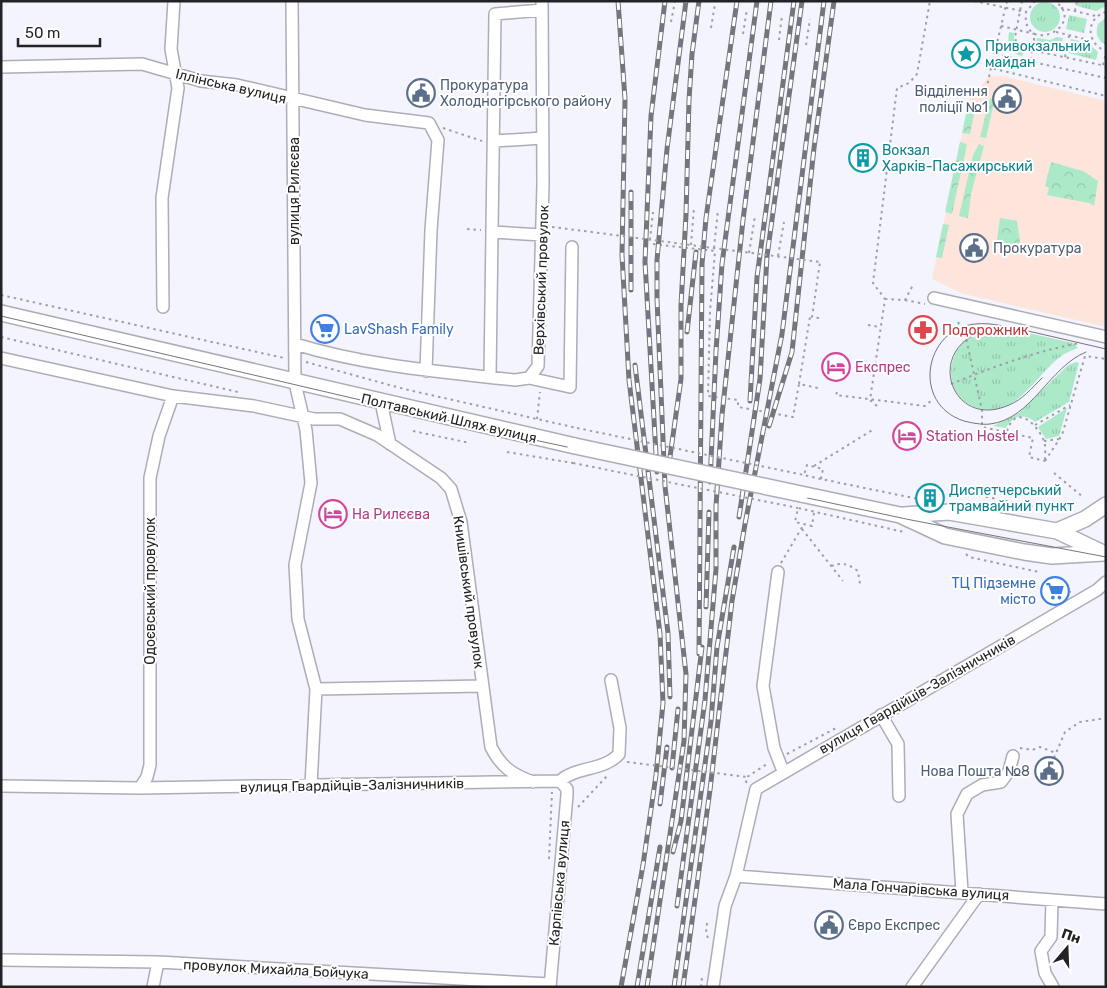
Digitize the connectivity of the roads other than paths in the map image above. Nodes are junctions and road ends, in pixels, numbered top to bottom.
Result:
1 (174, 1) edge
2 (292, 1) edge
3 (542, 6) edge
4 (1, 67) edge
5 (176, 75) junction
6 (294, 100) junction
7 (543, 138) junction
8 (489, 141) junction
9 (542, 230) junction
10 (493, 232) junction
11 (572, 247) dead end
12 (163, 307) dead end
13 (1, 313) edge
14 (1106, 332) edge
15 (1106, 337) edge
16 (295, 344) junction
17 (1, 358) edge
18 (426, 371) junction
19 (490, 377) junction
20 (529, 378) junction
21 (295, 381) junction
22 (173, 396) junction
23 (381, 402) junction
24 (303, 418) junction
25 (390, 444) junction
26 (1106, 505) edge
27 (900, 515) junction
28 (1057, 531) junction
29 (1105, 554) edge
30 (778, 572) road end
31 (1105, 585) edge
32 (611, 680) dead end
33 (483, 686) junction
34 (316, 689) junction
35 (881, 715) junction
36 (1014, 756) road end
37 (784, 771) junction
38 (560, 781) junction
39 (533, 782) junction
40 (311, 785) junction
41 (1, 786) edge
42 (140, 788) junction
43 (898, 796) dead end
44 (736, 876) junction
45 (962, 892) junction
46 (979, 894) junction
47 (1052, 900) junction
48 (1106, 904) edge
49 (1, 960) edge
50 (158, 962) junction
51 (550, 985) edge
52 (153, 987) edge
53 (713, 987) edge
54 (912, 987) edge
55 (1053, 987) edge

1 - 5 street
2 - 6 street, вулиця Рилєєва
3 - 7 street, Верхівський провулок
3 - 8 street
4 - 5 street, Іллінська вулиця
5 - 6 street, Іллінська вулиця
5 - 12 street
6 - 16 street, вулиця Рилєєва
6 - 18 street, Іллінська вулиця
7 - 8 street
7 - 9 street, Верхівський провулок
8 - 10 street
9 - 10 street
9 - 20 street, Верхівський провулок
10 - 19 street
11 - 20 street
13 - 21 main road, Полтавський Шлях вулиця
14 - 15 street
16 - 18 street
16 - 21 street, вулиця Рилєєва
17 - 22 street, Книшівський провулок
18 - 19 street
19 - 20 street
21 - 23 main road, Полтавський Шлях вулиця
21 - 24 street, вулиця Рилєєва
22 - 24 street, Книшівський провулок
22 - 42 street, Одоєвський провулок
23 - 25 street
23 - 27 main road, Полтавський Шлях вулиця, bridge
24 - 25 street, Книшівський провулок
24 - 34 street, вулиця Рилєєва
25 - 33 street, Книшівський провулок
26 - 28 main road
27 - 28 main road, Полтавський Шлях вулиця
27 - 29 main road, Полтавський Шлях вулиця
28 - 29 main road, Полтавський Шлях вулиця
30 - 37 street
31 - 35 street, вулиця Гвардійців-Залізничників
32 - 38 street, вулиця Гвардійців-Залізничників
33 - 34 street
33 - 39 street, Книшівський провулок
34 - 40 street, вулиця Рилєєва
35 - 37 street, вулиця Гвардійців-Залізничників
35 - 43 street
36 - 45 street
37 - 44 street, вулиця Гвардійців-Залізничників
38 - 39 street, вулиця Гвардійців-Залізничників
38 - 51 street, Карпівська вулиця
39 - 40 street, вулиця Гвардійців-Залізничників
40 - 42 street, вулиця Гвардійців-Залізничників
41 - 42 street, вулиця Гвардійців-Залізничників
44 - 45 street, Мала Гончарівська вулиця
44 - 53 street, вулиця Гвардійців-Залізничників
45 - 46 street, Мала Гончарівська вулиця
46 - 47 street, Мала Гончарівська вулиця
46 - 54 street
47 - 48 street, Мала Гончарівська вулиця
47 - 55 street
49 - 50 street, провулок Михайла Бойчука
50 - 51 street, провулок Михайла Бойчука
50 - 52 street

